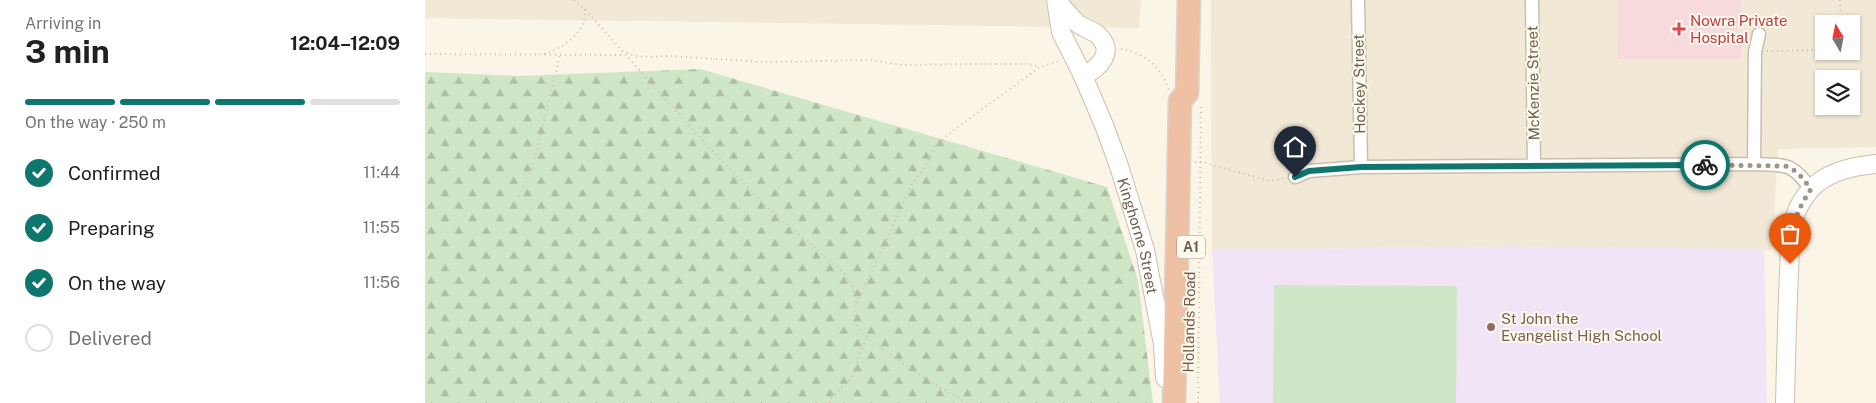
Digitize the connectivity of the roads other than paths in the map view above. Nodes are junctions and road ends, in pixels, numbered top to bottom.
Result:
1 (1056, 0) edge
2 (1189, 0) edge
3 (1358, 0) edge
4 (1532, 0) edge
5 (1759, 34) dead end
6 (1083, 76) junction
7 (1186, 95) junction
8 (1754, 164) junction
9 (1876, 164) edge
10 (1534, 166) junction
11 (1361, 167) junction
12 (1295, 177) road end
13 (1811, 189) junction
14 (1166, 403) edge
15 (1174, 403) edge
16 (1188, 403) edge
17 (1785, 403) edge

1 - 6 main road, Kinghorne Street
1 - 6 main road, Kinghorne Street
2 - 7 highway, Hollands Road / A1
3 - 11 street, Hockey Street
4 - 10 street, McKenzie Street
5 - 8 street
6 - 14 main road, Kinghorne Street
7 - 15 highway, Hollands Road / A1
7 - 16 highway, Hollands Road / A1
8 - 10 street
8 - 13 street
9 - 13 main road
10 - 11 street
11 - 12 street
13 - 17 main road

